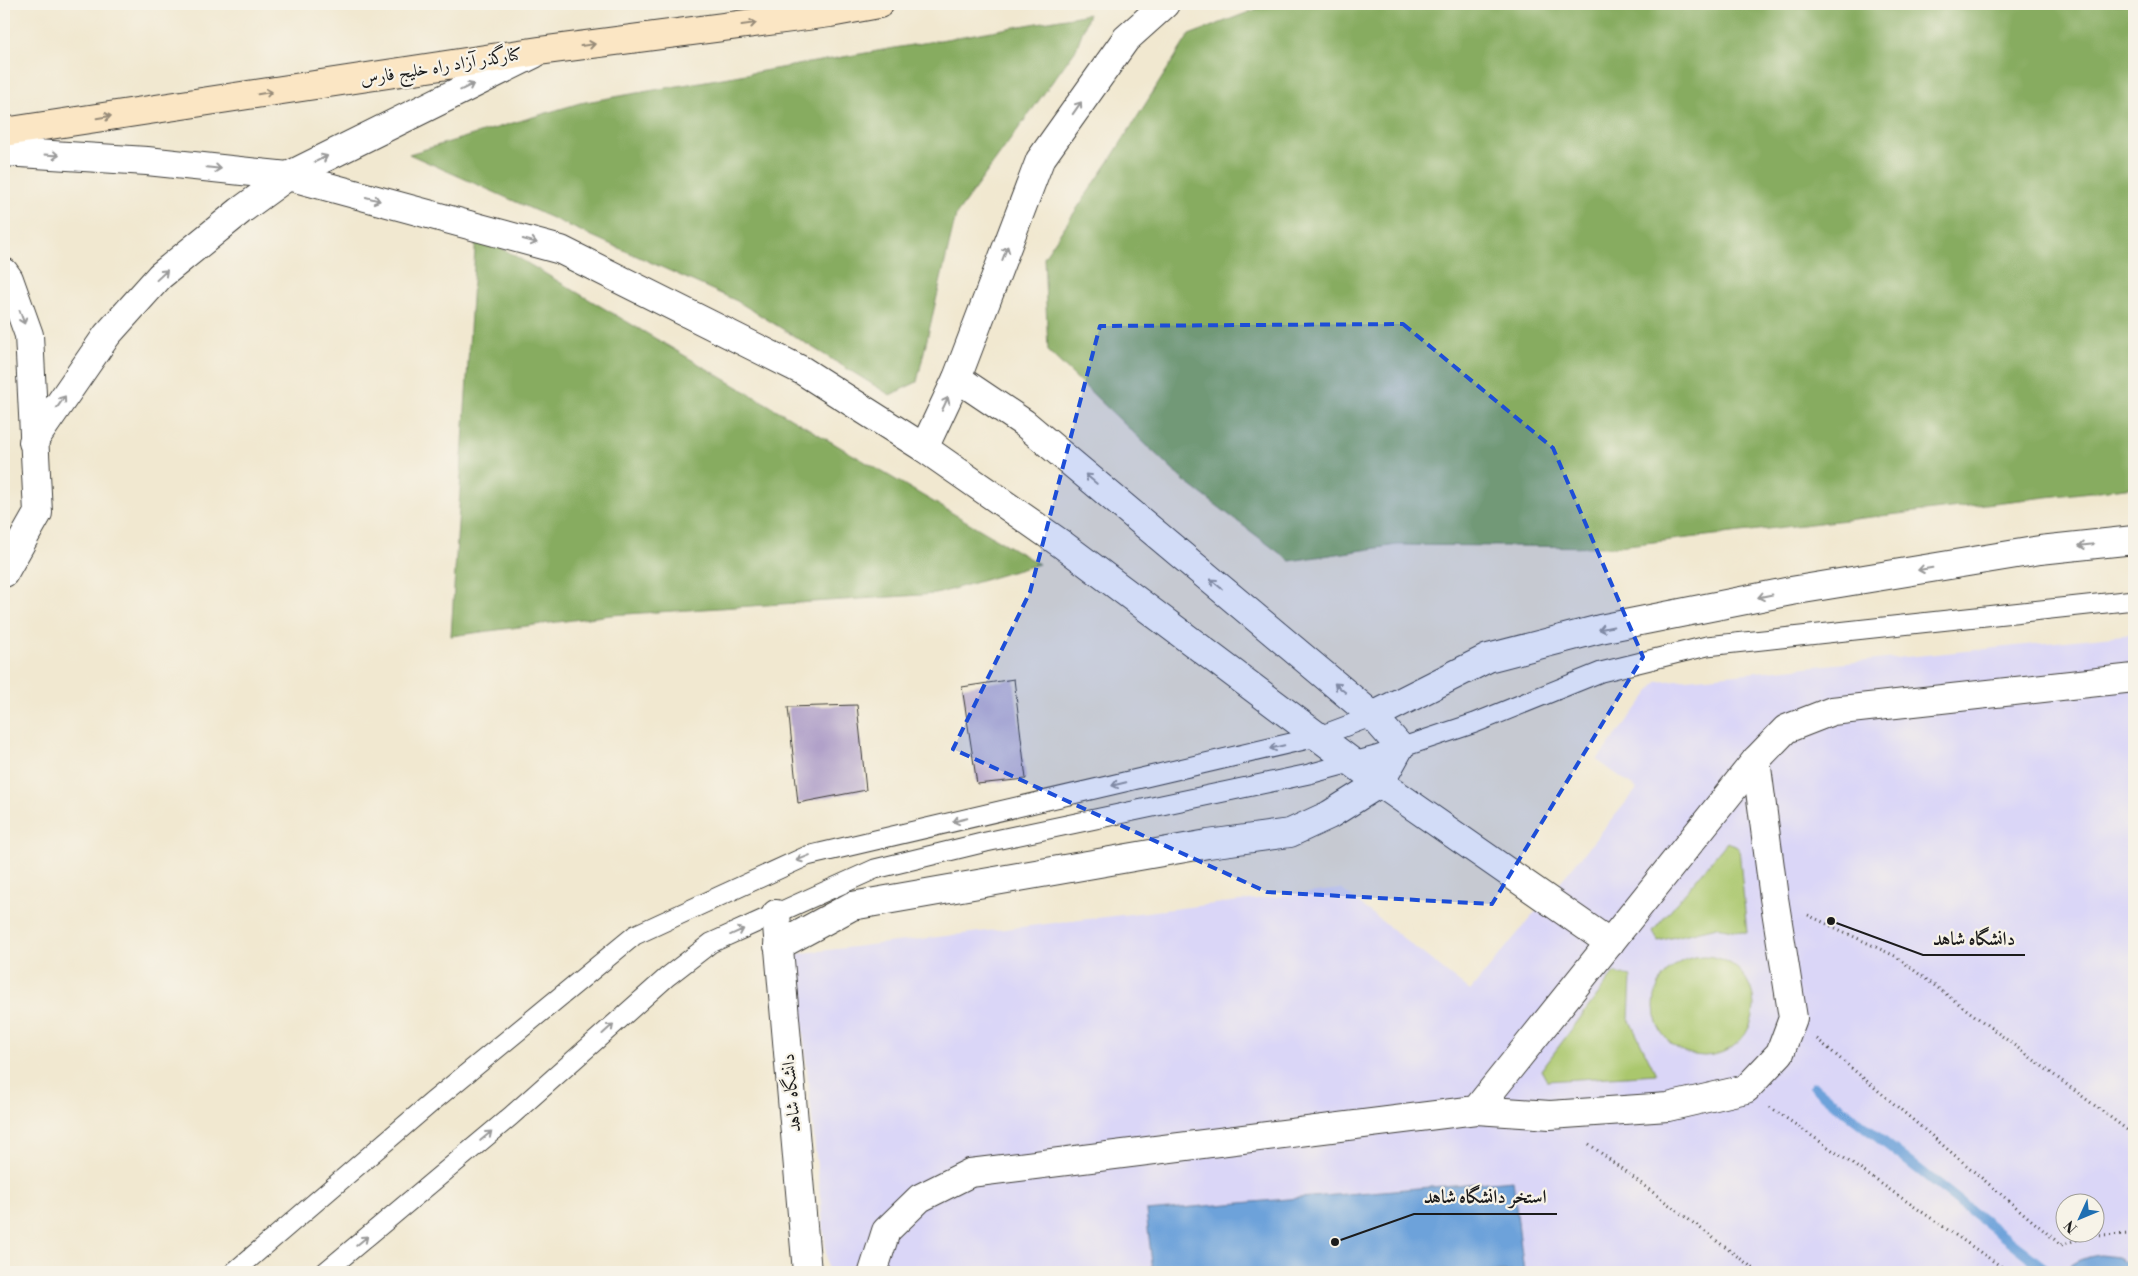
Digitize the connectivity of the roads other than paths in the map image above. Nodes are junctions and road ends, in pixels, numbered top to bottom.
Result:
1 (879, 4) edge
2 (1165, 4) edge
3 (539, 51) junction
4 (4, 132) edge
5 (4, 152) edge
6 (288, 176) junction
7 (4, 272) edge
8 (957, 378) junction
9 (33, 442) junction
10 (924, 448) junction
11 (2134, 540) edge
12 (4, 573) edge
13 (2134, 600) edge
14 (2134, 678) edge
15 (1373, 716) junction
16 (1317, 737) junction
17 (1400, 747) junction
18 (1756, 760) junction
19 (1351, 762) junction
20 (1380, 783) junction
21 (776, 914) junction
22 (1610, 943) junction
23 (778, 946) junction
24 (1476, 1110) junction
25 (234, 1272) edge
26 (325, 1272) edge
27 (806, 1272) edge
28 (873, 1272) edge

3 -> 1 main road, کنارگذر آزاد راه خلیج فارس
8 -> 2 street
4 -> 3 main road, کنارگذر آزاد راه خلیج فارس
6 -> 3 street
5 -> 6 street
9 -> 6 street
6 -> 10 street
7 -> 9 street
10 -> 8 street
15 -> 8 street
9 - 12 street
10 - 16 street
11 -> 15 street
13 - 17 lane
14 - 18 street
15 - 16 lane
15 - 17 street
16 - 19 street
16 -> 25 lane
17 - 19 lane
17 - 20 street
18 - 22 street
18 - 24 street
19 - 20 street
19 - 21 lane
20 - 22 street
20 - 23 street
21 - 23 street, دانشگاه شاهد
26 -> 21 lane
22 - 24 street
23 - 27 street, دانشگاه شاهد
24 - 28 street

